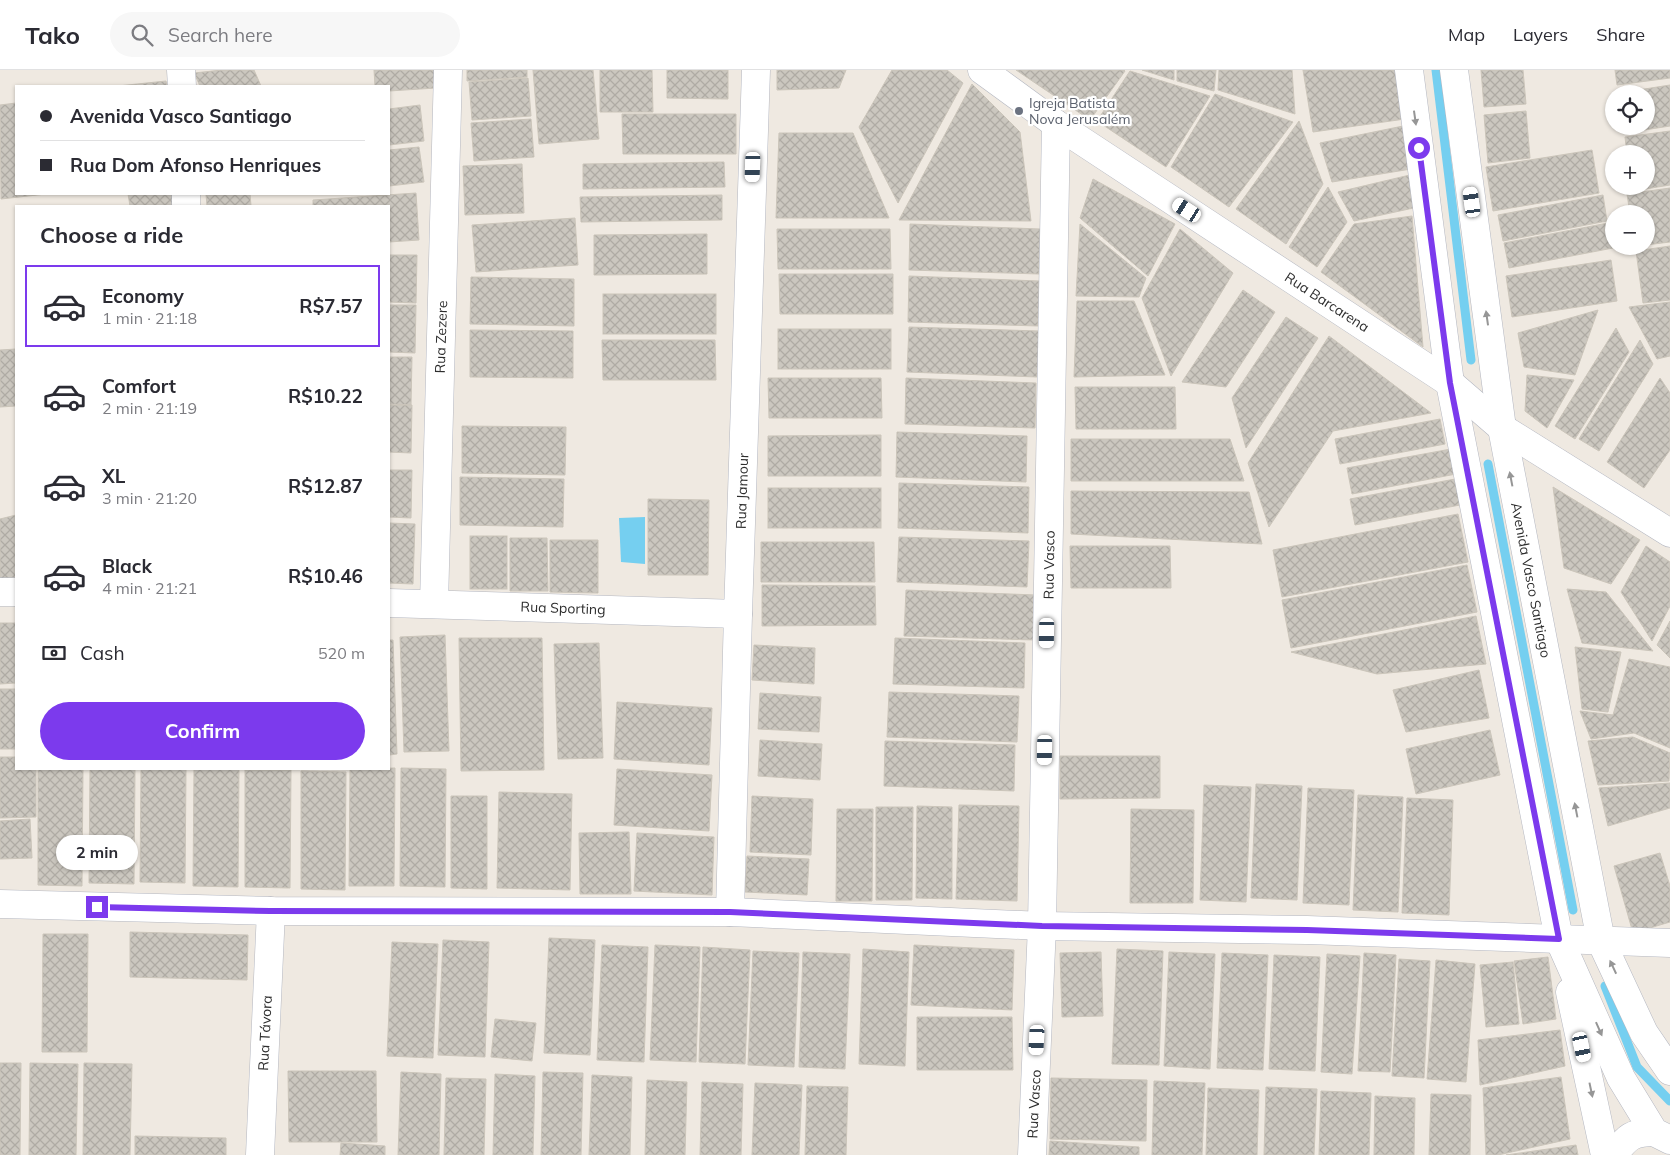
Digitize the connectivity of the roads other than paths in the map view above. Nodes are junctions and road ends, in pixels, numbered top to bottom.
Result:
1 (181, 70) edge
2 (448, 70) edge
3 (756, 70) edge
4 (982, 70) edge
5 (1409, 70) edge
6 (1454, 70) edge
7 (182, 85) edge
8 (1056, 124) junction
9 (1450, 383) junction
10 (1502, 428) junction
11 (1670, 533) edge
12 (0, 592) edge
13 (15, 592) edge
14 (390, 603) edge
15 (434, 604) junction
16 (738, 614) junction
17 (0, 904) edge
18 (270, 911) junction
19 (730, 912) junction
20 (1042, 926) junction
21 (1559, 939) junction
22 (1601, 941) junction
23 (1670, 942) edge
24 (1670, 1071) edge
25 (1662, 1136) edge
26 (260, 1155) edge
27 (1032, 1155) edge
28 (1605, 1155) edge
29 (1613, 1155) edge

1 - 7 street
2 - 15 street, Rua Zezere
3 - 16 street, Rua Jamour
4 - 8 street, Rua Barcarena
5 -> 9 street
10 -> 6 street, Avenida Vasco Santiago
8 - 9 street, Rua Barcarena
8 - 20 street, Rua Vasco
9 - 10 street, Rua Barcarena
9 - 21 street
10 - 11 street, Rua Barcarena
22 -> 10 street, Avenida Vasco Santiago
12 - 13 street
14 - 15 street, Rua Sporting
15 - 16 street, Rua Sporting
16 - 19 street, Rua Jamour
17 - 18 street
18 - 19 street
18 - 26 street, Rua Távora
19 - 20 street
20 - 21 street
20 - 27 street, Rua Vasco
21 - 22 street
21 -> 25 street
21 -> 28 street
22 - 23 street
24 -> 22 street, Avenida Vasco Santiago
25 - 29 street

